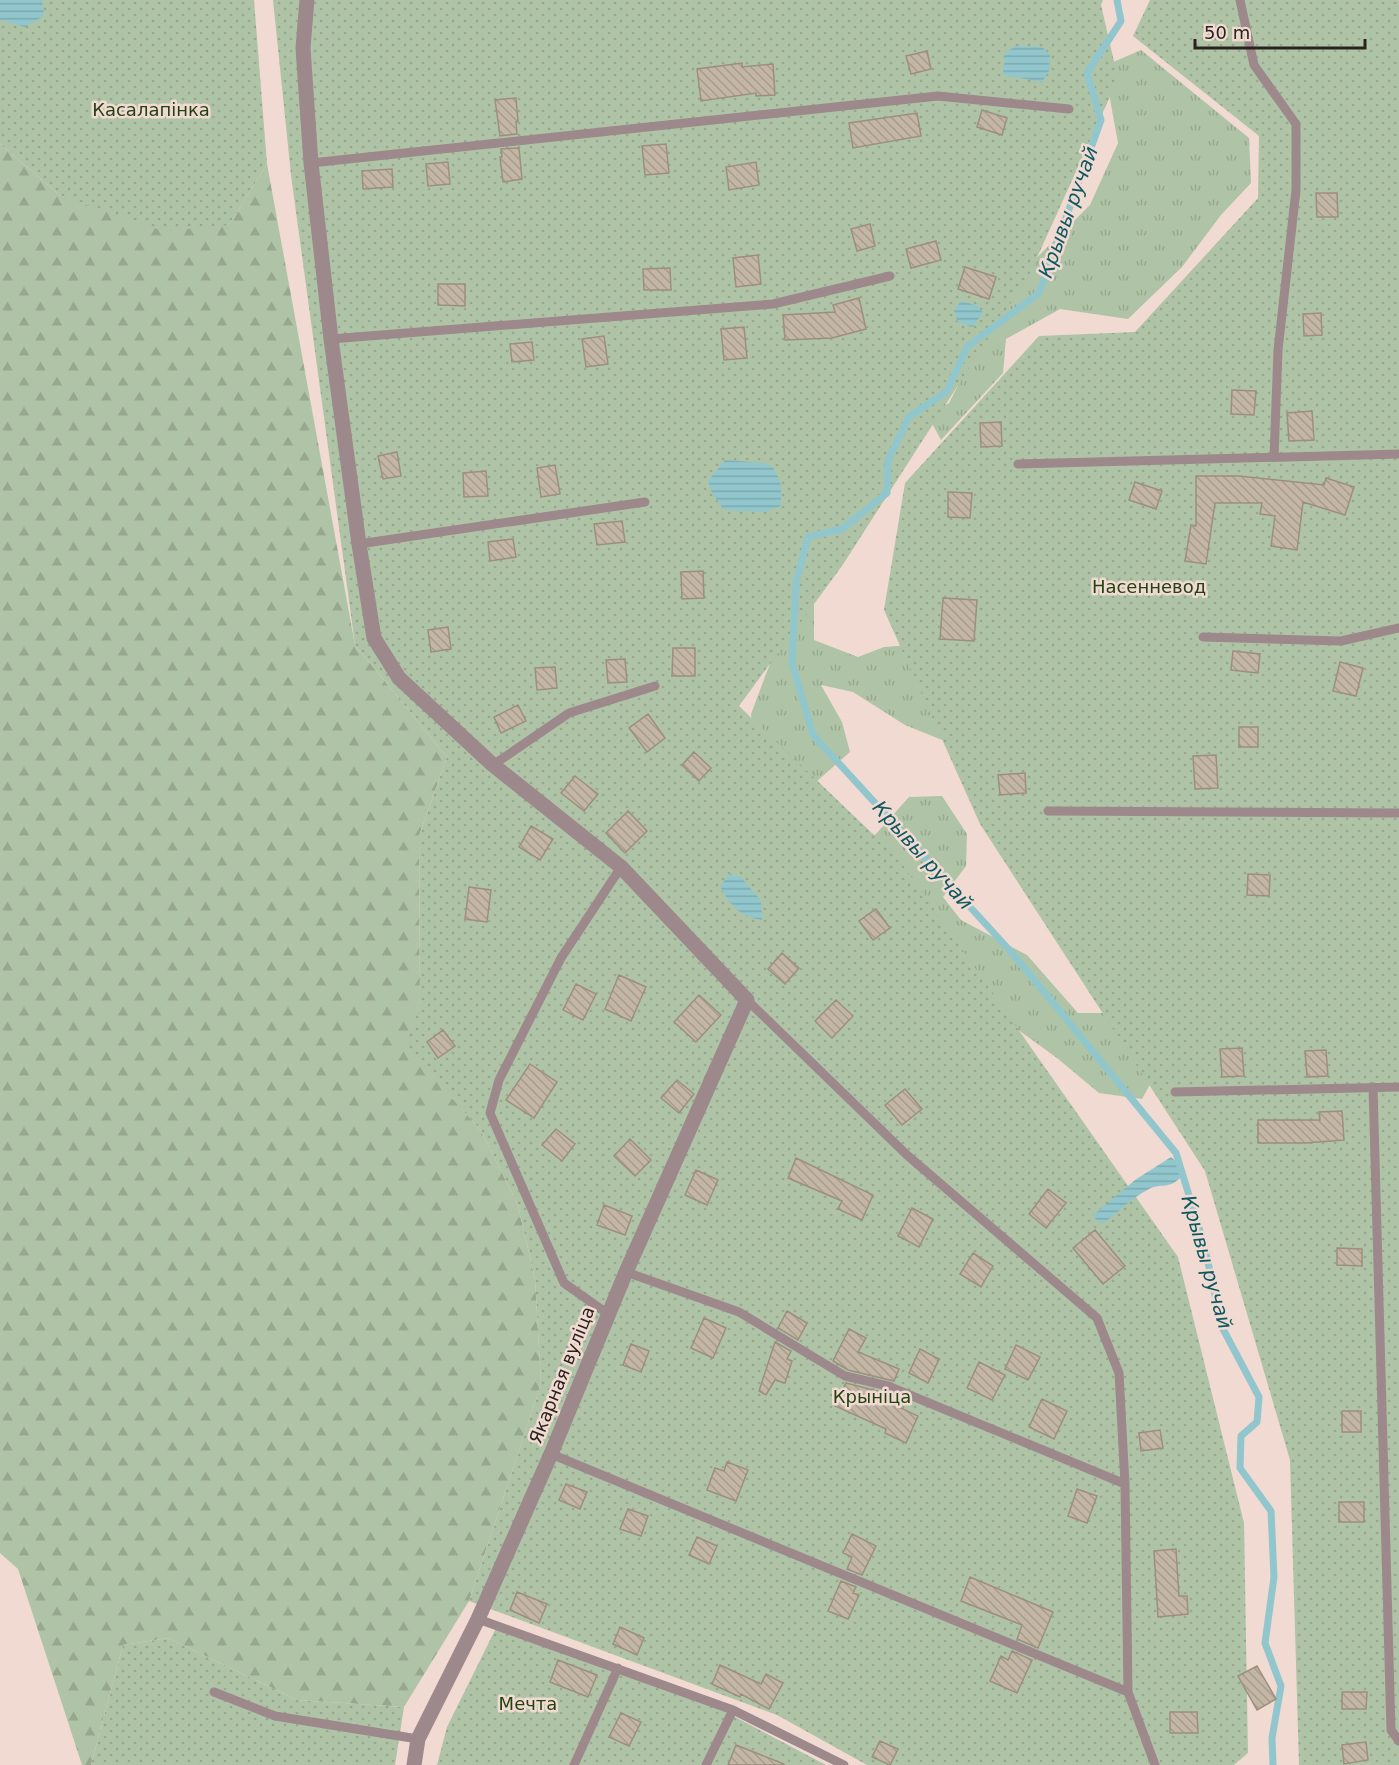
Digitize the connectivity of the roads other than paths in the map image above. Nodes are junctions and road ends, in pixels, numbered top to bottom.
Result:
1 (307, 0) edge
2 (1240, 0) edge
3 (1069, 109) dead end
4 (311, 163) junction
5 (890, 276) dead end
6 (331, 339) junction
7 (1399, 454) edge
8 (1274, 457) junction
9 (1018, 464) dead end
10 (645, 502) dead end
11 (358, 544) junction
12 (1399, 628) edge
13 (1203, 637) dead end
14 (655, 686) dead end
15 (493, 765) junction
16 (1048, 811) dead end
17 (1399, 813) edge
18 (621, 867) junction
19 (747, 1000) junction
20 (1399, 1087) edge
21 (1373, 1088) junction
22 (1175, 1092) dead end
23 (626, 1272) junction
24 (608, 1314) junction
25 (551, 1454) junction
26 (1125, 1484) junction
27 (478, 1619) junction
28 (618, 1668) junction
29 (214, 1692) dead end
30 (1128, 1692) junction
31 (733, 1710) junction
32 (418, 1739) junction
33 (1399, 1741) edge
34 (414, 1765) edge
35 (574, 1765) edge
36 (706, 1765) edge
37 (844, 1765) edge
38 (1155, 1765) edge

1 - 4 street
2 - 8 lane
3 - 4 lane
4 - 6 street
5 - 6 lane
6 - 11 street
7 - 8 lane
8 - 9 lane
10 - 11 lane
11 - 15 street
12 - 13 lane
14 - 15 lane
15 - 18 street
16 - 17 lane
18 - 19 street
18 - 24 lane
19 - 23 street, Якарная вуліца
19 - 26 lane
20 - 21 lane
21 - 22 lane
21 - 33 lane
23 - 24 street, Якарная вуліца
23 - 26 lane
24 - 25 street, Якарная вуліца
25 - 27 street, Якарная вуліца
25 - 30 lane
26 - 30 lane
27 - 28 lane
27 - 32 street, Якарная вуліца
28 - 31 lane
28 - 35 lane
29 - 32 lane
30 - 38 lane
31 - 36 lane
31 - 37 lane
32 - 34 street, Якарная вуліца

